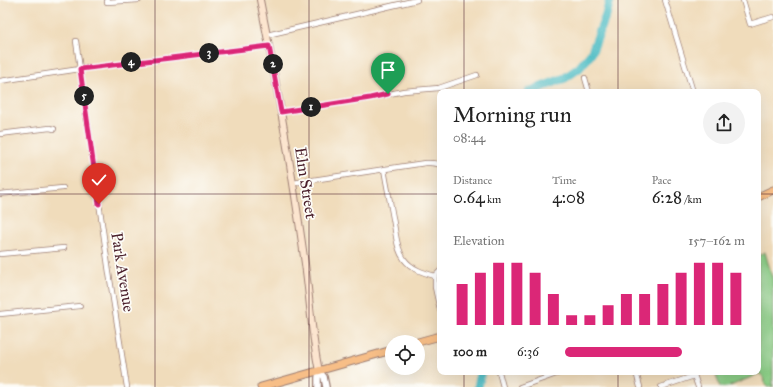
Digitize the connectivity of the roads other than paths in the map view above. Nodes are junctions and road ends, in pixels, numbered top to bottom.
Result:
1 (139, 0) edge
2 (260, 0) edge
3 (417, 0) edge
4 (665, 0) edge
5 (743, 0) edge
6 (107, 1) edge
7 (773, 17) edge
8 (267, 35) junction
9 (76, 41) dead end
10 (269, 46) junction
11 (80, 69) junction
12 (477, 75) dead end
13 (584, 78) dead end
14 (0, 81) edge
15 (588, 89) edge
16 (692, 89) edge
17 (281, 112) junction
18 (54, 129) dead end
19 (0, 134) edge
20 (437, 164) edge
21 (384, 169) junction
22 (292, 183) junction
23 (63, 188) dead end
24 (773, 190) edge
25 (0, 194) edge
26 (761, 196) edge
27 (64, 248) dead end
28 (0, 254) edge
29 (435, 276) joint
30 (437, 296) edge
31 (80, 306) dead end
32 (0, 314) edge
33 (437, 337) edge
34 (425, 340) edge
35 (385, 352) edge
36 (319, 371) junction
37 (500, 375) edge
38 (554, 375) edge
39 (637, 375) edge
40 (691, 375) edge
41 (694, 375) edge
42 (127, 387) edge
43 (262, 387) edge
44 (318, 387) edge
45 (326, 387) edge
46 (502, 387) edge
47 (520, 387) edge
48 (640, 387) edge
49 (661, 387) edge
50 (698, 387) edge

1 - 6 street
2 - 8 main road, Elm Street
3 - 8 street
4 - 16 street
5 - 7 street
8 - 10 main road, Elm Street
9 - 11 street, Park Avenue
10 - 11 street
10 - 17 main road, Elm Street
11 - 14 street
11 - 42 street, Park Avenue
12 - 17 street
13 - 15 street
17 - 22 main road, Elm Street
18 - 19 street
20 - 21 street
21 - 22 street
21 - 29 street
22 - 36 main road, Elm Street
23 - 25 street
24 - 26 main road
27 - 28 street
29 - 30 street
31 - 32 street
33 - 34 main road
35 - 36 main road
36 - 43 main road
36 - 44 street
36 - 45 street
37 - 46 street
38 - 47 street
39 - 48 street
40 - 49 street
41 - 50 street

